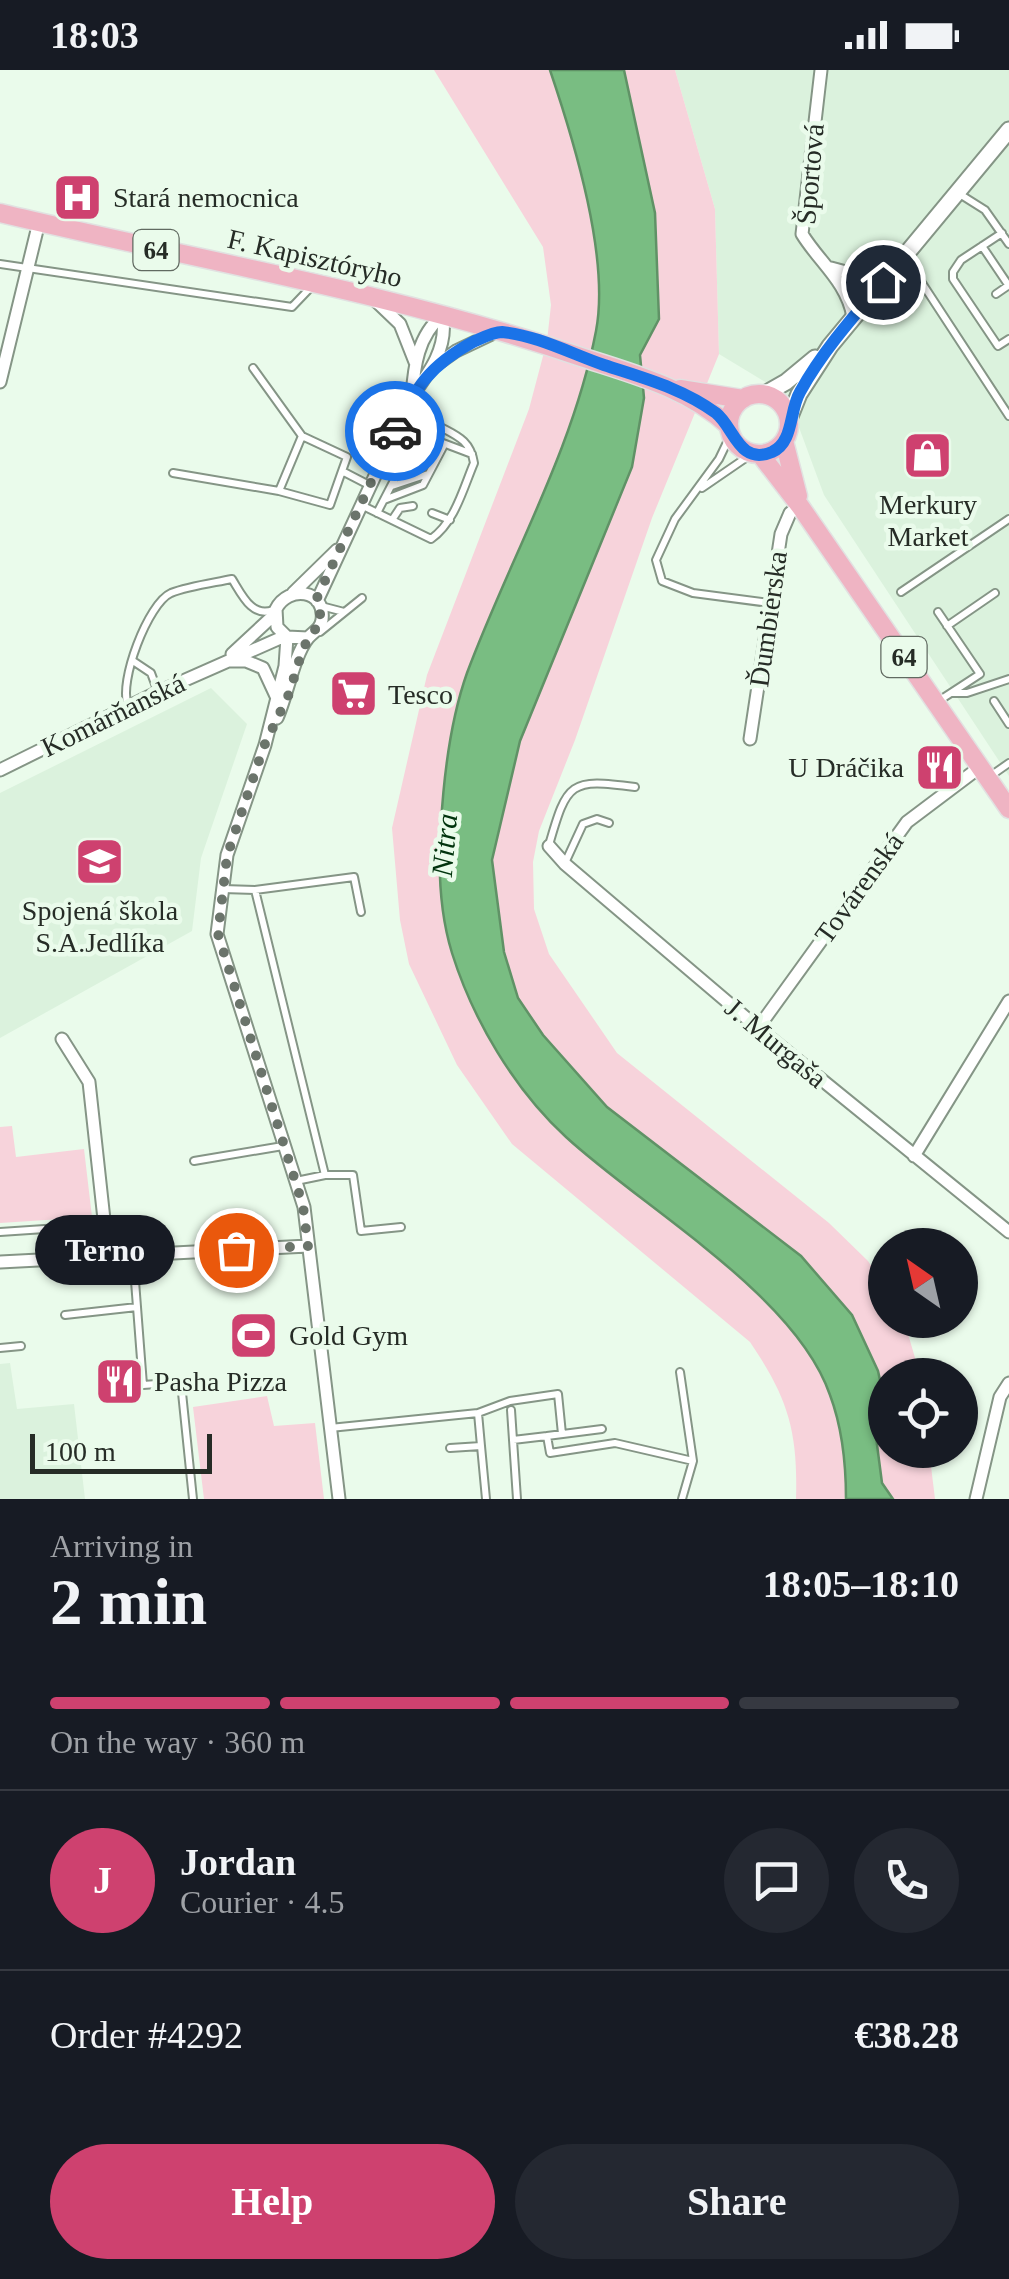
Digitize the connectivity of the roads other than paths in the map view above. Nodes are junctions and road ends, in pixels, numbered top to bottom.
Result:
1 (821, 70) edge
2 (1009, 130) edge
3 (957, 192) junction
4 (0, 213) edge
5 (38, 222) junction
6 (1002, 234) junction
7 (1009, 244) edge
8 (982, 246) junction
9 (900, 262) junction
10 (0, 264) edge
11 (28, 268) junction
12 (831, 268) junction
13 (883, 282) junction
14 (313, 285) junction
15 (1009, 286) edge
16 (996, 294) dead end
17 (373, 298) junction
18 (442, 316) junction
19 (854, 317) junction
20 (498, 332) junction
21 (1009, 339) edge
22 (830, 346) junction
23 (415, 362) junction
24 (252, 368) dead end
25 (431, 369) junction
26 (0, 382) edge
27 (677, 389) junction
28 (765, 394) junction
29 (744, 399) junction
30 (410, 400) junction
31 (1009, 416) edge
32 (789, 419) junction
33 (432, 422) junction
34 (730, 430) junction
35 (302, 436) junction
36 (784, 441) junction
37 (444, 446) junction
38 (756, 454) junction
39 (473, 455) junction
40 (436, 460) junction
41 (399, 470) junction
42 (342, 471) junction
43 (172, 473) dead end
44 (429, 474) junction
45 (369, 485) junction
46 (391, 487) junction
47 (279, 491) junction
48 (697, 492) junction
49 (384, 500) junction
50 (360, 504) junction
51 (412, 506) dead end
52 (800, 506) junction
53 (378, 513) junction
54 (432, 513) dead end
55 (392, 520) junction
56 (450, 520) junction
57 (1009, 520) edge
58 (340, 547) junction
59 (901, 592) dead end
60 (294, 593) junction
61 (995, 594) dead end
62 (362, 598) dead end
63 (318, 603) junction
64 (770, 604) junction
65 (275, 612) junction
66 (344, 612) junction
67 (938, 612) dead end
68 (947, 626) junction
69 (311, 636) junction
70 (286, 637) junction
71 (226, 660) junction
72 (133, 661) junction
73 (1009, 679) edge
74 (158, 692) junction
75 (277, 698) junction
76 (944, 698) junction
77 (994, 702) dead end
78 (128, 706) junction
79 (1009, 724) edge
80 (750, 740) dead end
81 (264, 746) junction
82 (1009, 764) edge
83 (0, 770) edge
84 (984, 772) junction
85 (635, 787) dead end
86 (1009, 809) edge
87 (609, 823) dead end
88 (549, 846) joint
89 (564, 864) junction
90 (222, 889) junction
91 (255, 890) junction
92 (360, 912) dead end
93 (1009, 1001) edge
94 (758, 1028) junction
95 (62, 1039) dead end
96 (284, 1145) junction
97 (914, 1156) junction
98 (194, 1161) dead end
99 (325, 1175) junction
100 (296, 1181) junction
101 (105, 1226) junction
102 (401, 1227) dead end
103 (0, 1232) edge
104 (1009, 1232) edge
105 (308, 1246) junction
106 (132, 1255) junction
107 (108, 1256) junction
108 (0, 1262) edge
109 (138, 1307) junction
110 (65, 1315) dead end
111 (21, 1346) dead end
112 (0, 1348) edge
113 (680, 1372) dead end
114 (212, 1380) dead end
115 (181, 1383) junction
116 (1009, 1383) edge
117 (511, 1410) dead end
118 (478, 1413) junction
119 (330, 1428) junction
120 (602, 1428) dead end
121 (562, 1434) junction
122 (547, 1436) junction
123 (513, 1440) junction
124 (481, 1446) junction
125 (450, 1448) dead end
126 (694, 1462) junction
127 (193, 1499) edge
128 (339, 1499) edge
129 (486, 1499) edge
130 (518, 1499) edge
131 (682, 1499) edge
132 (976, 1499) edge

1 - 12 street, Športová
2 - 3 street
3 - 6 lane
3 - 9 street
4 - 5 main road, F. Kapisztóryho / 64
5 - 11 street
5 - 14 main road, F. Kapisztóryho / 64
6 - 7 lane
6 - 8 lane
8 - 15 lane
8 - 21 lane
9 - 13 street
9 - 31 lane
10 - 11 lane
11 - 14 lane
11 - 26 street
12 - 13 street
12 - 19 street, Športová
13 - 19 street
14 - 17 main road, F. Kapisztóryho / 64
15 - 16 lane
17 - 18 main road, F. Kapisztóryho / 64
17 - 23 street
18 - 20 main road, 64
18 - 23 street
18 - 25 street
19 - 22 street
20 - 25 street
20 - 27 main road, 64
22 - 28 street
22 - 32 street
23 - 30 street
24 - 35 lane
25 - 30 street
27 - 29 main road, 64
27 - 34 main road, 64
28 - 29 main road, 64
28 - 32 main road
29 - 34 main road
30 - 33 lane
30 - 45 street, Komárňanská
32 - 36 main road, 64
33 - 37 lane
33 - 39 lane
34 - 38 main road, 64
34 - 48 lane
35 - 42 lane
35 - 47 lane
36 - 38 main road
36 - 52 main road, 64
37 - 39 lane
37 - 40 lane
37 - 41 lane
38 - 48 lane
38 - 52 main road, 64
39 - 56 lane
40 - 41 lane
40 - 44 lane
41 - 46 lane
42 - 45 lane
42 - 47 lane
43 - 47 lane
44 - 46 lane
44 - 49 lane
45 - 50 street, Komárňanská
46 - 49 lane
48 - 64 lane
49 - 53 lane
50 - 53 lane
50 - 58 street, Komárňanská
51 - 55 lane
52 - 64 street, Ďumbierska
52 - 76 main road, 64
53 - 55 lane
54 - 56 lane
55 - 56 lane
57 - 59 lane
58 - 60 street, Komárňanská
58 - 63 street, Komárňanská
60 - 63 street
60 - 65 street, Komárňanská
61 - 68 lane
62 - 66 lane
63 - 66 lane
63 - 69 street, Komárňanská
64 - 80 street, Ďumbierska
65 - 70 street
65 - 71 street, Komárňanská
65 - 72 lane
66 - 69 lane
67 - 68 lane
68 - 76 lane
69 - 70 street, Komárňanská
69 - 81 street
70 - 71 street, Komárňanská
70 - 75 street
71 - 74 street, Komárňanská
71 - 75 street
72 - 74 lane
72 - 78 lane
73 - 76 lane
74 - 78 street, Komárňanská
75 - 81 street
76 - 84 main road, 64
77 - 79 lane
78 - 83 street, Komárňanská
81 - 90 street
82 - 84 lane
84 - 86 main road, 64
84 - 94 street, Továrenská
85 - 88 lane
87 - 89 lane
88 - 89 street, J. Murgaša
89 - 94 street, J. Murgaša
90 - 91 lane
90 - 96 street
91 - 92 lane
91 - 99 lane
93 - 97 street
94 - 97 street, J. Murgaša
95 - 101 street
96 - 98 lane
96 - 100 street
97 - 104 street, J. Murgaša
99 - 100 lane
99 - 102 lane
100 - 105 street
101 - 103 lane
101 - 107 street
105 - 106 street
105 - 119 street
106 - 107 street
106 - 109 lane
107 - 108 street
109 - 110 lane
109 - 115 lane
111 - 112 lane
113 - 126 lane
114 - 115 lane
115 - 127 lane
116 - 132 street
117 - 123 lane
118 - 119 lane
118 - 121 lane
118 - 124 lane
119 - 128 street
120 - 121 lane
121 - 122 lane
122 - 123 lane
122 - 126 lane
123 - 130 lane
124 - 125 lane
124 - 129 lane
126 - 131 lane

